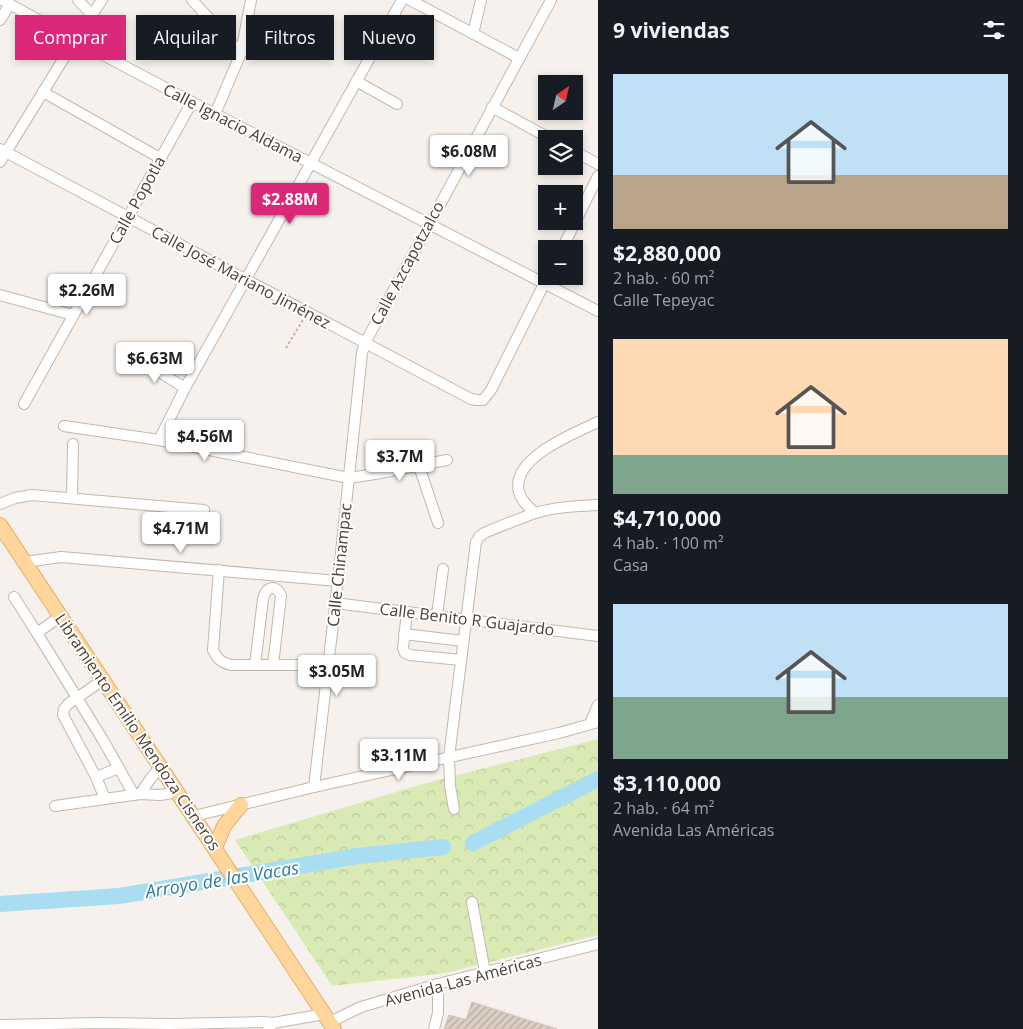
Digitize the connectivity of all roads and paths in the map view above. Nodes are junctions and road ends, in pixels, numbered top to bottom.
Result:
1 (78, 0) edge
2 (102, 0) edge
3 (192, 0) edge
4 (251, 0) edge
5 (402, 0) edge
6 (410, 0) edge
7 (481, 0) edge
8 (551, 0) edge
9 (6, 2) edge
10 (30, 15) edge
11 (92, 15) joint
12 (0, 20) edge
13 (473, 34) junction
14 (241, 53) junction
15 (519, 58) junction
16 (63, 60) edge
17 (113, 60) edge
18 (356, 81) junction
19 (43, 92) junction
20 (192, 102) junction
21 (397, 104) dead end
22 (492, 108) junction
23 (215, 114) junction
24 (538, 132) edge
25 (3, 151) edge
26 (583, 156) edge
27 (160, 158) junction
28 (0, 162) edge
29 (310, 163) junction
30 (598, 164) edge
31 (598, 176) edge
32 (128, 216) junction
33 (428, 224) junction
34 (566, 240) edge
35 (538, 276) edge
36 (246, 279) junction
37 (544, 285) edge
38 (554, 285) edge
39 (0, 295) edge
40 (598, 311) edge
41 (307, 312) junction
42 (73, 315) junction
43 (365, 343) junction
44 (286, 348) dead end
45 (139, 359) dead end
46 (185, 388) junction
47 (24, 404) dead end
48 (598, 422) edge
49 (64, 426) dead end
50 (159, 440) junction
51 (73, 444) dead end
52 (447, 460) dead end
53 (419, 466) junction
54 (349, 478) junction
55 (72, 498) junction
56 (0, 504) edge
57 (598, 505) edge
58 (204, 510) dead end
59 (535, 513) junction
60 (438, 523) dead end
61 (0, 525) edge
62 (25, 562) junction
63 (443, 569) dead end
64 (219, 570) junction
65 (338, 581) junction
66 (14, 597) dead end
67 (335, 603) junction
68 (407, 612) junction
69 (61, 616) junction
70 (437, 616) junction
71 (466, 619) junction
72 (37, 633) junction
73 (404, 634) junction
74 (598, 636) edge
75 (463, 641) junction
76 (461, 660) junction
77 (255, 665) junction
78 (274, 665) junction
79 (328, 666) junction
80 (103, 680) junction
81 (77, 697) junction
82 (598, 705) edge
83 (594, 723) edge
84 (449, 757) junction
85 (161, 766) junction
86 (119, 768) junction
87 (96, 776) junction
88 (314, 787) junction
89 (178, 792) junction
90 (137, 794) junction
91 (105, 799) junction
92 (241, 805) junction
93 (56, 806) dead end
94 (454, 809) dead end
95 (194, 816) junction
96 (215, 848) junction
97 (472, 902) dead end
98 (598, 944) edge
99 (485, 972) junction
100 (438, 984) junction
101 (329, 1022) edge
102 (268, 1025) edge
103 (0, 1026) edge
104 (66, 1026) edge
105 (167, 1026) edge
106 (434, 1029) edge

1 - 11 street
2 - 11 street
3 - 14 street
4 - 14 street
5 - 18 street
6 - 13 street
7 - 13 street
8 - 15 street, Calle Azcapotzalco
9 - 10 street, Calle Ignacio Aldama
9 - 12 street
13 - 15 street
14 - 23 street
15 - 22 street, Calle Azcapotzalco
16 - 19 street
17 - 20 street, Calle Ignacio Aldama
18 - 21 street
18 - 29 street
19 - 25 street
19 - 27 street
20 - 23 street, Calle Ignacio Aldama
20 - 27 street, Calle Popotla
22 - 24 street
22 - 33 street, Calle Azcapotzalco
23 - 29 street, Calle Ignacio Aldama
25 - 28 street
25 - 32 street, Calle José Mariano Jiménez
26 - 30 street
27 - 32 street, Calle Popotla
29 - 33 street, Calle Ignacio Aldama
29 - 36 street
31 - 34 street
32 - 36 street, Calle José Mariano Jiménez
32 - 42 street, Calle Popotla
33 - 35 street, Calle Ignacio Aldama
33 - 43 street, Calle Azcapotzalco
36 - 41 street, Calle José Mariano Jiménez
36 - 46 street
37 - 43 street, Calle José Mariano Jiménez
38 - 40 street, Calle Ignacio Aldama
39 - 42 street
41 - 43 street, Calle José Mariano Jiménez
41 - 44 path
42 - 47 street, Calle Popotla
43 - 54 street, Calle Chinampac
45 - 46 street
46 - 50 street
48 - 59 street
49 - 50 street
50 - 54 street
51 - 55 street
52 - 53 street
53 - 54 street
53 - 60 street
54 - 65 street, Calle Chinampac
55 - 56 street
55 - 58 street
57 - 59 street
59 - 71 street
61 - 62 main road, Libramiento Emilio Mendoza Cisneros
62 - 64 street
62 - 69 main road, Libramiento Emilio Mendoza Cisneros
63 - 70 street
64 - 65 street
64 - 77 street
65 - 67 street, Calle Chinampac
66 - 72 street
67 - 68 street, Calle Benito R Guajardo
67 - 79 street, Calle Chinampac
68 - 70 street, Calle Benito R Guajardo
68 - 73 street
69 - 72 street
69 - 80 main road, Libramiento Emilio Mendoza Cisneros
70 - 71 street, Calle Benito R Guajardo
71 - 74 street, Calle Benito R Guajardo
71 - 75 street
72 - 81 street
73 - 75 street
73 - 76 street
75 - 76 street
76 - 84 street
77 - 78 street
77 - 78 street
78 - 79 street
79 - 88 street, Calle Chinampac
80 - 81 street
80 - 85 main road, Libramiento Emilio Mendoza Cisneros
81 - 86 street
81 - 87 street
82 - 83 street
83 - 84 street
84 - 88 street
84 - 94 street
85 - 89 main road, Libramiento Emilio Mendoza Cisneros
85 - 90 street
86 - 87 street
86 - 90 street
87 - 91 street
88 - 92 street
89 - 90 street
89 - 95 main road, Libramiento Emilio Mendoza Cisneros
90 - 91 street
91 - 93 street
92 - 95 street
92 - 96 main road
95 - 96 main road, Libramiento Emilio Mendoza Cisneros
96 - 101 main road, Libramiento Emilio Mendoza Cisneros
97 - 99 street
98 - 99 street, Avenida Las Américas
99 - 100 street, Avenida Las Américas
100 - 101 street, Avenida Las Américas
100 - 106 street
101 - 102 street, Avenida Las Américas
102 - 105 street, Avenida Las Américas
103 - 104 street, Avenida Las Américas
104 - 105 street, Avenida Las Américas

